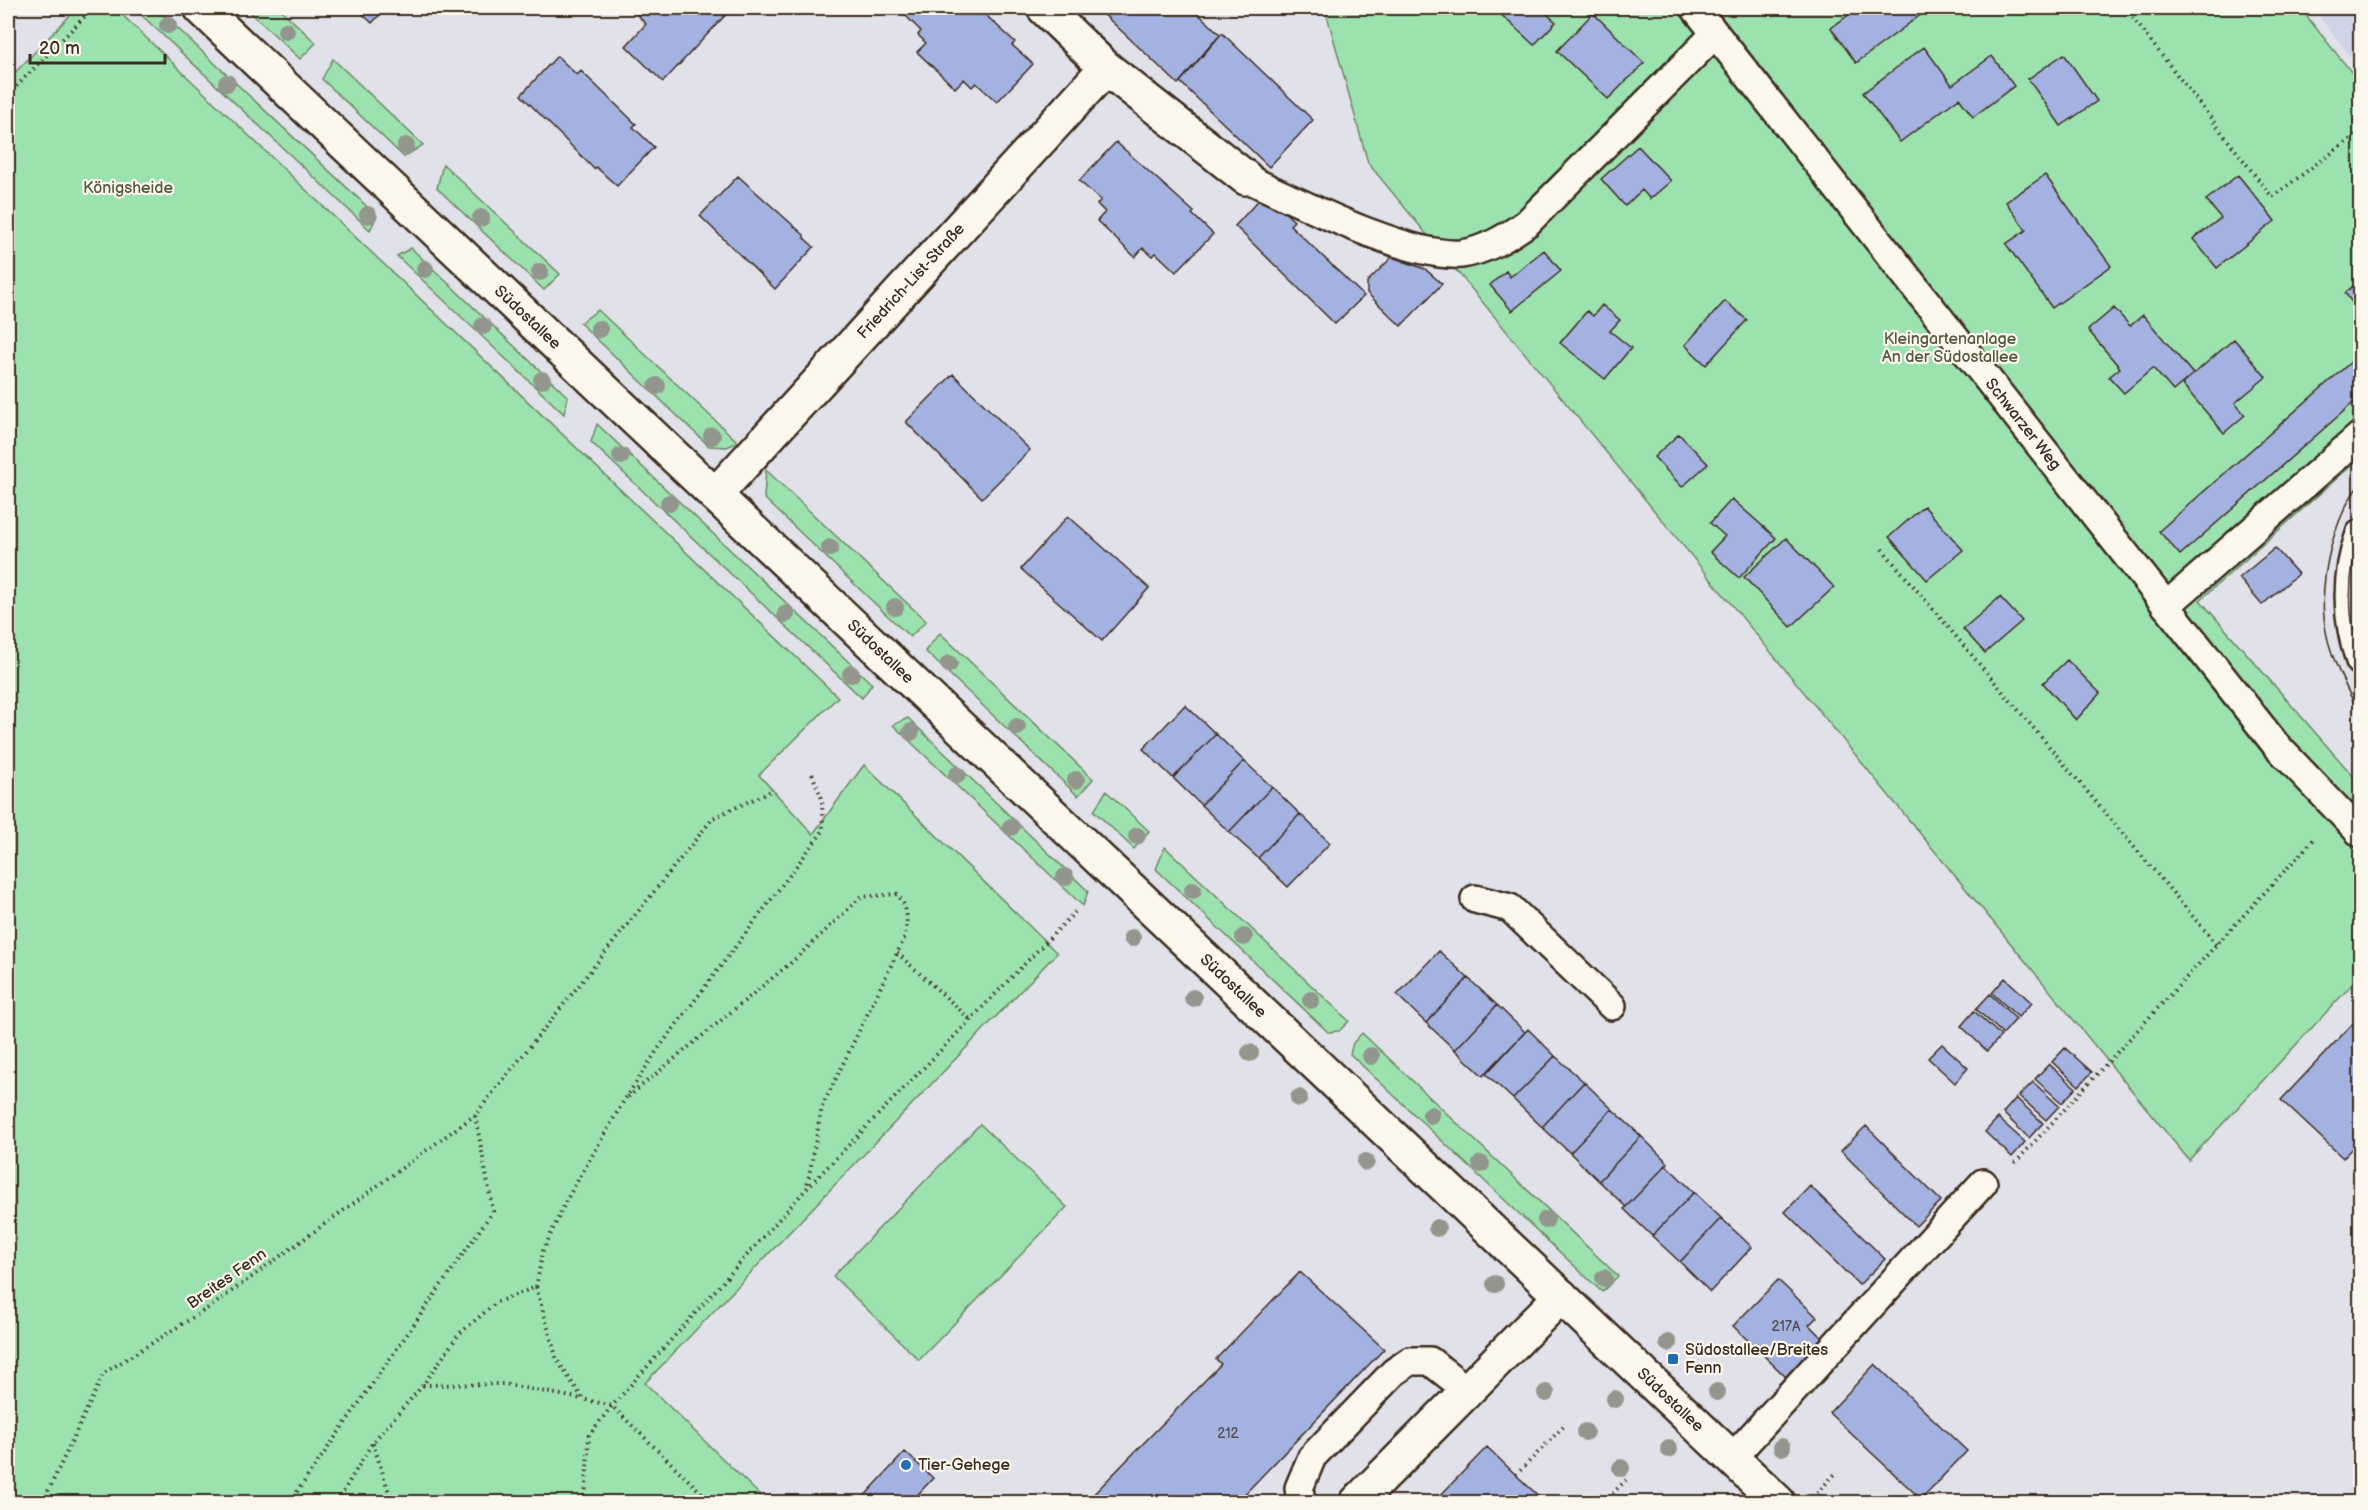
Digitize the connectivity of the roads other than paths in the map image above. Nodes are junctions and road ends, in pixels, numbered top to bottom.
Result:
1 (201, 8) edge
2 (1044, 8) edge
3 (1695, 8) edge
4 (1715, 34) junction
5 (1106, 68) junction
6 (1246, 178) joint
7 (2361, 436) edge
8 (715, 495) junction
9 (2361, 534) edge
10 (2166, 606) junction
11 (2361, 661) edge
12 (2361, 833) edge
13 (1475, 899) dead end
14 (1612, 1006) dead end
15 (1983, 1183) road end
16 (1561, 1296) junction
17 (1468, 1391) junction
18 (1732, 1458) junction
19 (1301, 1503) edge
20 (1357, 1503) edge
21 (1778, 1503) edge

1 - 8 street, Südostallee
2 - 5 street
3 - 4 lane, Schwarzer Weg
4 - 6 lane
4 - 10 lane, Schwarzer Weg
5 - 6 street
5 - 8 street, Friedrich-List-Straße
7 - 10 lane
8 - 16 street, Südostallee
9 - 11 lane
10 - 12 lane, Schwarzer Weg
13 - 14 lane
15 - 18 lane
16 - 17 street
16 - 18 street, Südostallee
17 - 19 lane
17 - 20 street
18 - 21 street, Südostallee

